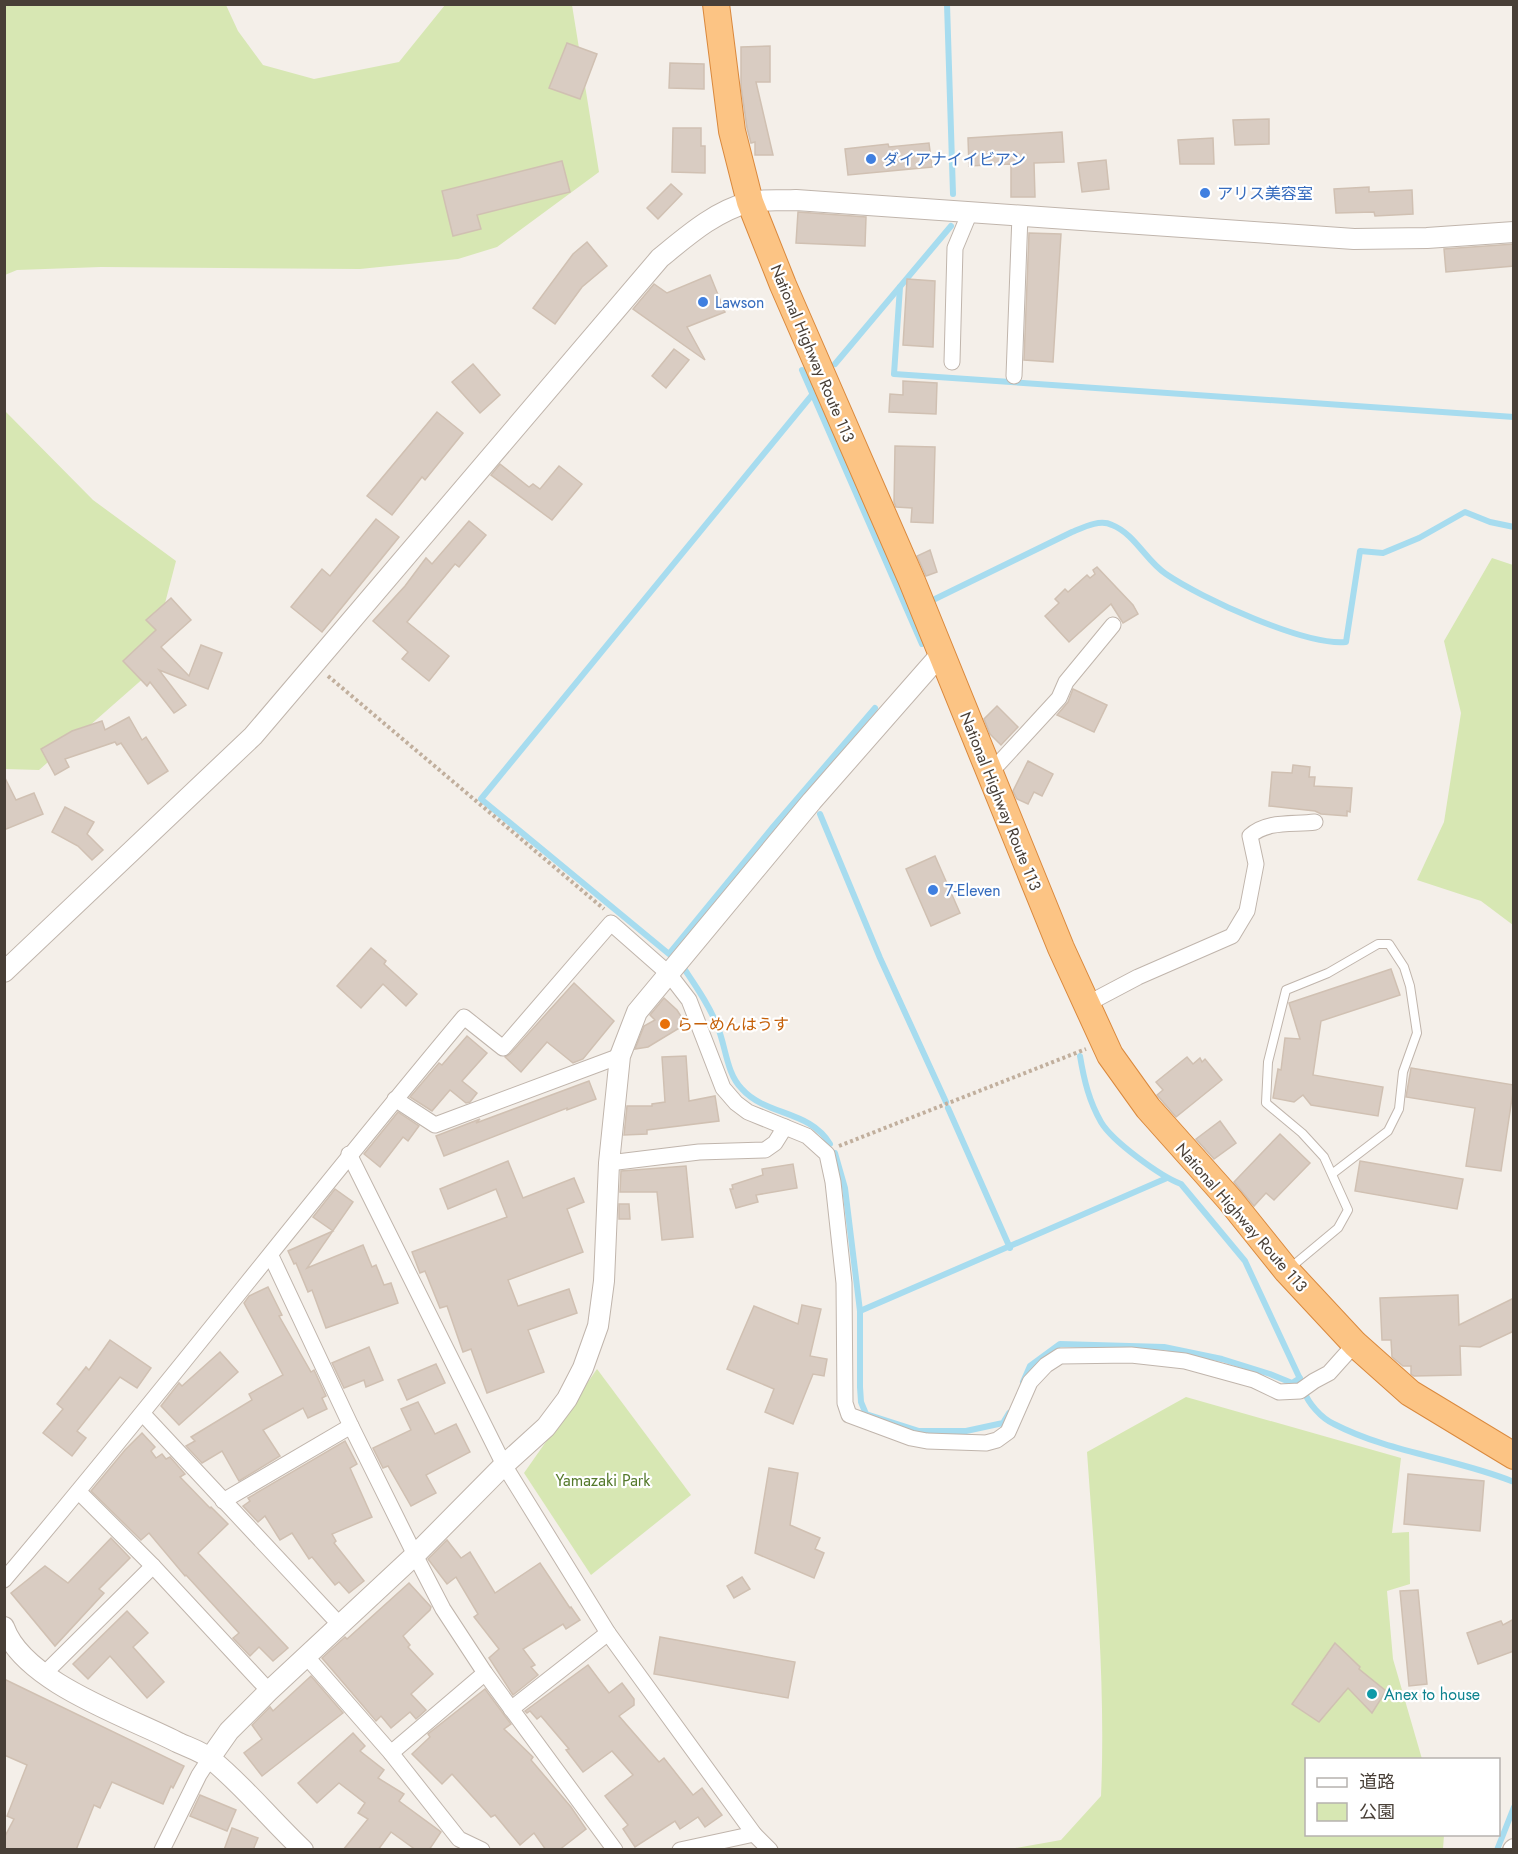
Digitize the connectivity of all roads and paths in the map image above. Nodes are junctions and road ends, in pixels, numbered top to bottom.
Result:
1 (716, 4) edge
2 (750, 202) junction
3 (970, 212) junction
4 (1020, 215) junction
5 (1514, 232) edge
6 (952, 362) dead end
7 (1014, 376) dead end
8 (1113, 625) dead end
9 (941, 654) junction
10 (314, 664) junction
11 (990, 773) junction
12 (1315, 822) dead end
13 (611, 923) junction
14 (4, 972) edge
15 (669, 974) junction
16 (1085, 1005) junction
17 (1104, 1042) junction
18 (620, 1056) junction
19 (395, 1099) junction
20 (785, 1127) junction
21 (349, 1154) junction
22 (827, 1154) junction
23 (609, 1163) junction
24 (1332, 1174) junction
25 (271, 1256) junction
26 (1287, 1271) junction
27 (1355, 1344) junction
28 (142, 1414) junction
29 (351, 1426) junction
30 (1514, 1456) edge
31 (504, 1465) junction
32 (79, 1492) junction
33 (223, 1500) junction
34 (415, 1555) junction
35 (153, 1566) junction
36 (4, 1580) edge
37 (340, 1625) junction
38 (608, 1633) junction
39 (6, 1635) edge
40 (306, 1656) junction
41 (485, 1673) junction
42 (43, 1675) junction
43 (269, 1691) junction
44 (511, 1709) junction
45 (391, 1753) junction
46 (210, 1758) junction
47 (754, 1834) junction
48 (456, 1844) edge
49 (292, 1845) edge
50 (162, 1850) edge
51 (482, 1850) edge
52 (615, 1850) edge
53 (681, 1850) edge
54 (770, 1850) edge

1 - 2 highway, National Highway Route 113
2 - 3 street
2 - 9 highway, National Highway Route 113
2 - 10 street
3 - 4 street
3 - 6 street
4 - 5 street
4 - 7 street
8 - 11 street
9 - 11 highway, National Highway Route 113
9 - 15 street
10 - 13 path
10 - 14 street
11 - 16 highway, National Highway Route 113
12 - 16 street
13 - 15 street
13 - 19 street
15 - 18 street
15 - 20 street
16 - 17 highway, National Highway Route 113
17 - 22 path
17 - 26 highway, National Highway Route 113
18 - 19 street
18 - 23 street
19 - 21 street
20 - 22 street
20 - 23 street
21 - 25 street
21 - 31 street
22 - 27 street
23 - 31 street
24 - 24 lane
24 - 26 lane
25 - 28 street
25 - 29 street
26 - 27 highway, National Highway Route 113
27 - 30 highway, National Highway Route 113
28 - 32 street
28 - 33 street
29 - 33 street
29 - 34 street
31 - 34 street
31 - 38 street
32 - 35 street
32 - 36 street
33 - 37 street
34 - 37 street
34 - 41 street
35 - 42 street
35 - 43 street
37 - 40 street
38 - 44 street
38 - 47 street
39 - 42 street
40 - 43 street
40 - 45 street
41 - 44 street
41 - 45 street
42 - 46 street
43 - 46 street
44 - 52 street
45 - 48 street
46 - 49 street
46 - 50 street
47 - 53 street
47 - 54 street
48 - 51 street

